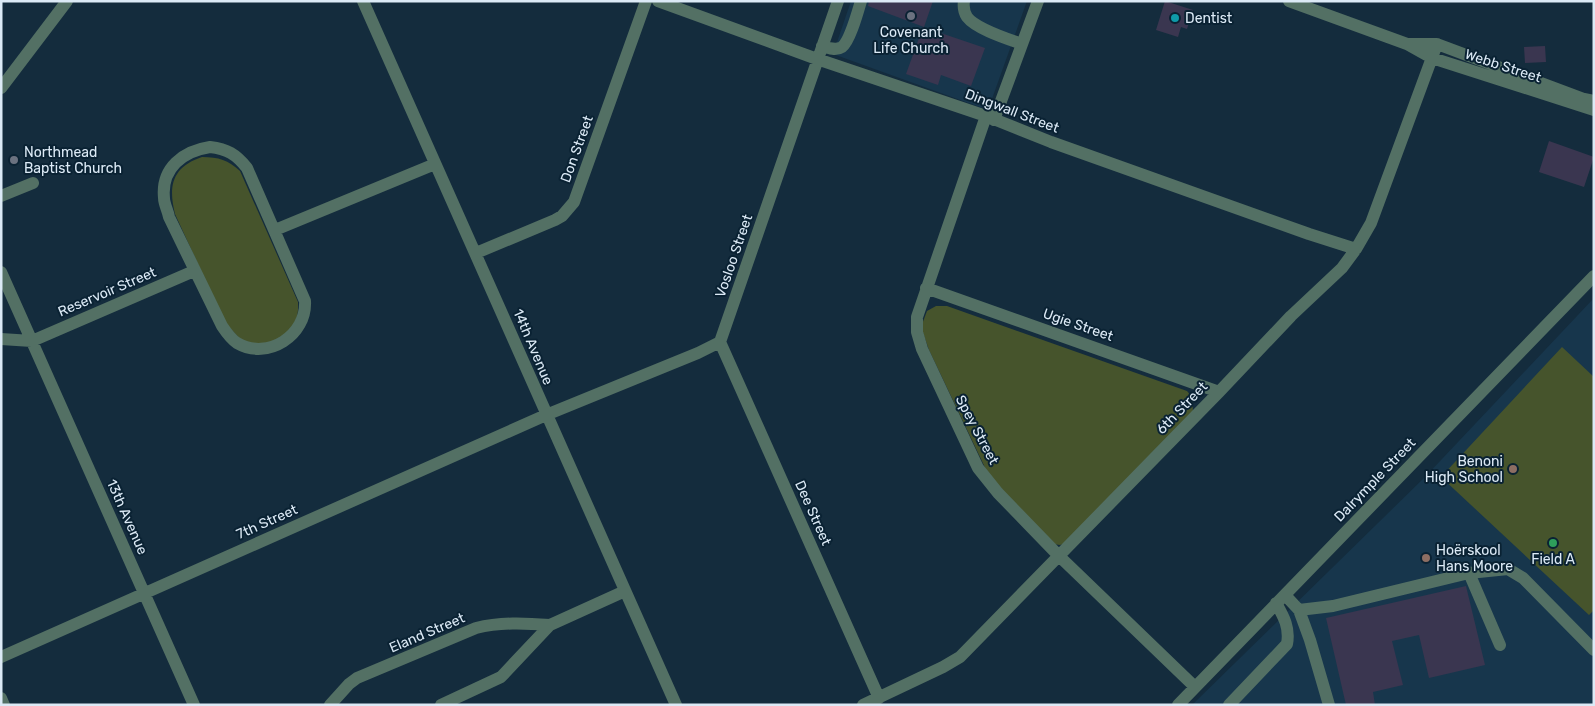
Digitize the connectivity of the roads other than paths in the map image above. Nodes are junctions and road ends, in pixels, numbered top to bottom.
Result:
1 (363, 1) edge
2 (646, 1) edge
3 (658, 1) edge
4 (838, 1) edge
5 (861, 1) edge
6 (964, 1) edge
7 (1038, 1) edge
8 (1289, 1) edge
9 (63, 2) edge
10 (1022, 44) junction
11 (1406, 44) junction
12 (1437, 44) junction
13 (822, 46) junction
14 (1432, 58) junction
15 (818, 59) junction
16 (1, 88) edge
17 (1594, 101) edge
18 (1594, 110) edge
19 (990, 118) junction
20 (435, 164) junction
21 (33, 183) dead end
22 (1, 196) edge
23 (275, 230) junction
24 (1356, 249) junction
25 (476, 253) junction
26 (194, 271) junction
27 (1, 272) edge
28 (1592, 283) edge
29 (926, 288) junction
30 (1, 339) edge
31 (32, 341) junction
32 (720, 342) junction
33 (1219, 392) junction
34 (546, 415) junction
35 (1058, 556) junction
36 (1469, 573) junction
37 (625, 591) junction
38 (144, 593) junction
39 (1280, 599) junction
40 (1299, 610) junction
41 (550, 625) junction
42 (1500, 645) dead end
43 (1594, 650) edge
44 (1, 657) edge
45 (1195, 687) junction
46 (1, 698) edge
47 (879, 698) junction
48 (4, 705) edge
49 (194, 705) edge
50 (330, 705) edge
51 (441, 705) edge
52 (676, 705) edge
53 (863, 705) edge
54 (1178, 705) edge
55 (1229, 705) edge
56 (1329, 705) edge

1 - 20 street, 14th Avenue
2 - 25 street, Don Street
3 - 15 street, Dingwall Street
4 - 13 street, Vosloo Street
5 - 13 street
6 - 10 street
7 - 10 street, Spey Street
8 - 11 street, Webb Street
9 - 16 street
10 - 19 street, Spey Street
11 - 12 street, Webb Street
11 - 14 street, Webb Street
12 - 14 street, 6th Street
12 - 17 street, Webb Street
13 - 15 street, Vosloo Street
14 - 18 street, Webb Street
14 - 24 street, 6th Street
15 - 19 street, Dingwall Street
15 - 32 street, Vosloo Street
19 - 24 street, Dingwall Street
19 - 29 street, Spey Street
20 - 23 street
20 - 25 street, 14th Avenue
21 - 22 street
23 - 26 street
23 - 26 street
24 - 33 street, 6th Street
25 - 34 street, 14th Avenue
26 - 31 street, Reservoir Street
27 - 31 street, 13th Avenue
28 - 39 street, Dalrymple Street
29 - 33 street, Ugie Street
29 - 35 street, Spey Street
30 - 31 street
31 - 38 street, 13th Avenue
32 - 34 street
32 - 47 street, Dee Street
33 - 35 street, 6th Street
34 - 37 street, 14th Avenue
34 - 38 street, 7th Street
35 - 45 street, Spey Street
35 - 47 street, 6th Street
36 - 40 street
36 - 42 street
36 - 43 street
37 - 41 street, Eland Street
37 - 52 street, 14th Avenue
38 - 44 street, 7th Street
38 - 49 street, 13th Avenue
39 - 40 street
39 - 45 street, Dalrymple Street
39 - 55 street
40 - 56 street
41 - 50 street, Eland Street
41 - 51 street, Eland Street
45 - 54 street, Dalrymple Street
46 - 48 street
47 - 53 street, 6th Street

